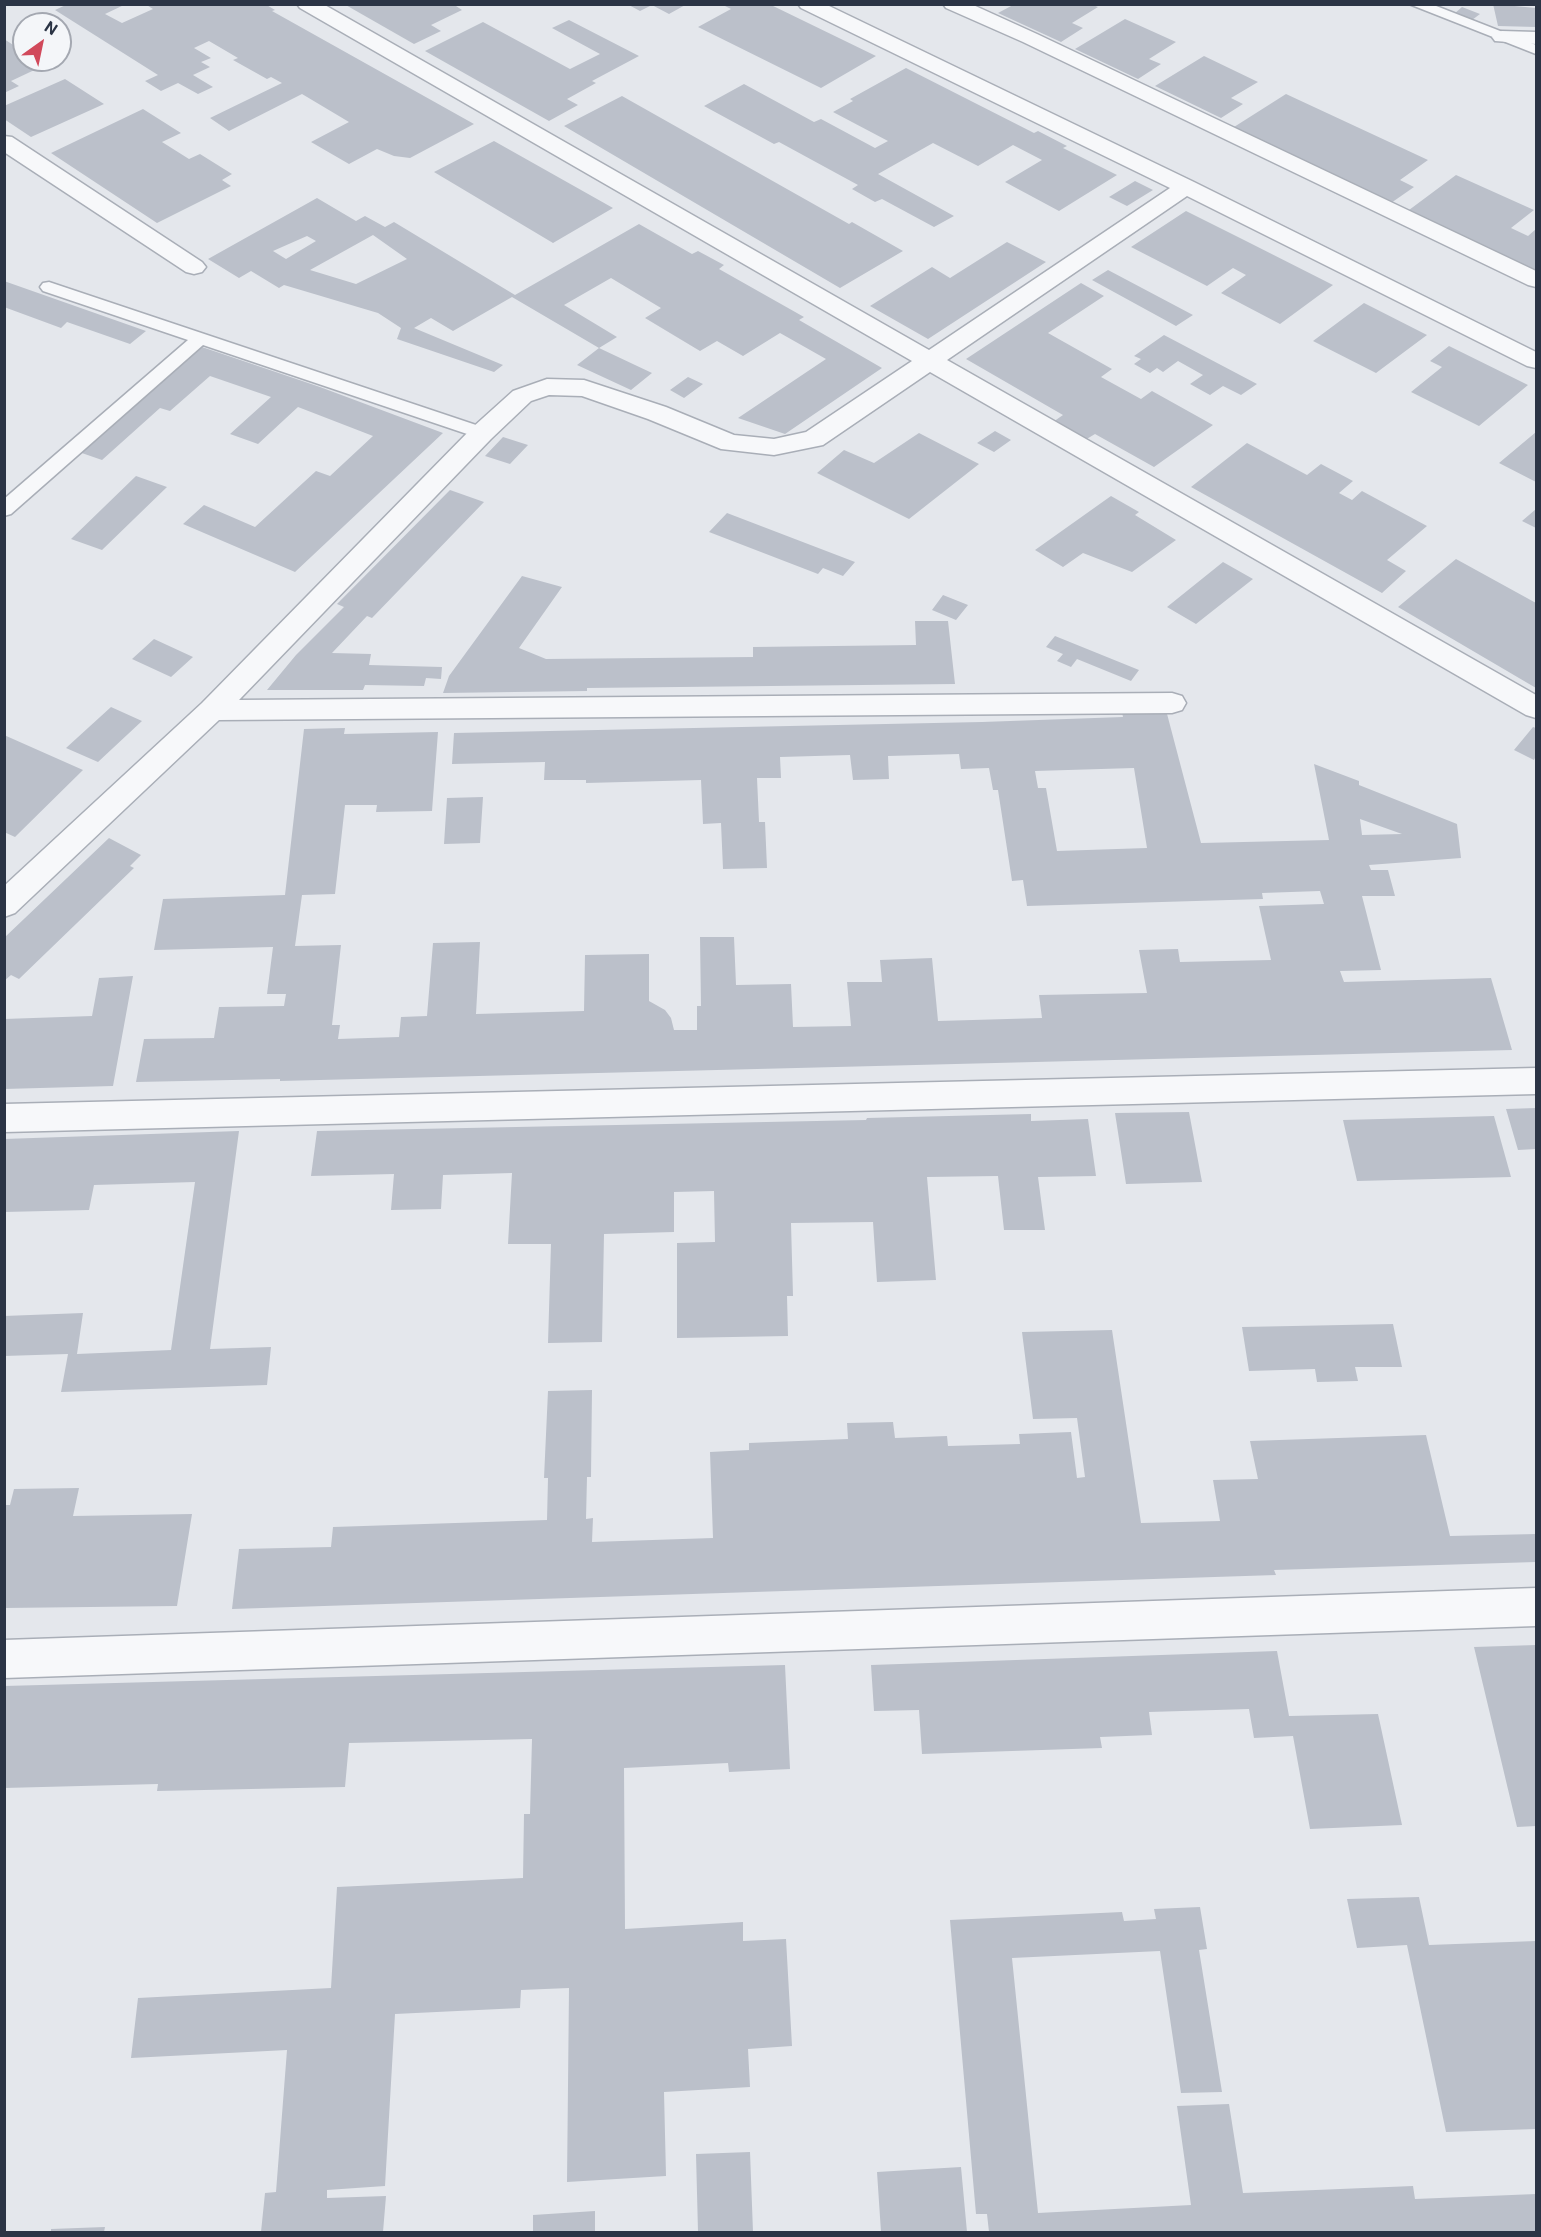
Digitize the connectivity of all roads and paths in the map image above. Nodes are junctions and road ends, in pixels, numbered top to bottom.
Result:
1 (307, 4) edge
2 (808, 4) edge
3 (953, 4) edge
4 (1416, 4) edge
5 (1502, 37) junction
6 (1536, 38) edge
7 (1536, 50) edge
8 (4, 141) edge
9 (1186, 187) junction
10 (194, 267) dead end
11 (1536, 280) edge
12 (49, 287) dead end
13 (200, 338) junction
14 (930, 359) junction
15 (1536, 361) edge
16 (482, 433) junction
17 (4, 510) edge
18 (1172, 703) dead end
19 (1536, 708) edge
20 (212, 710) junction
21 (4, 905) edge
22 (1536, 1081) edge
23 (4, 1118) edge
24 (1536, 1607) edge
25 (4, 1659) edge

1 - 14 street
2 - 9 street
3 - 11 street
4 - 5 lane
5 - 6 street
5 - 7 lane
8 - 10 street
9 - 14 street
9 - 15 street
12 - 13 lane
13 - 16 lane
13 - 17 lane
14 - 16 street
14 - 19 street
16 - 20 street
18 - 20 street
20 - 21 street
22 - 23 street
24 - 25 street

